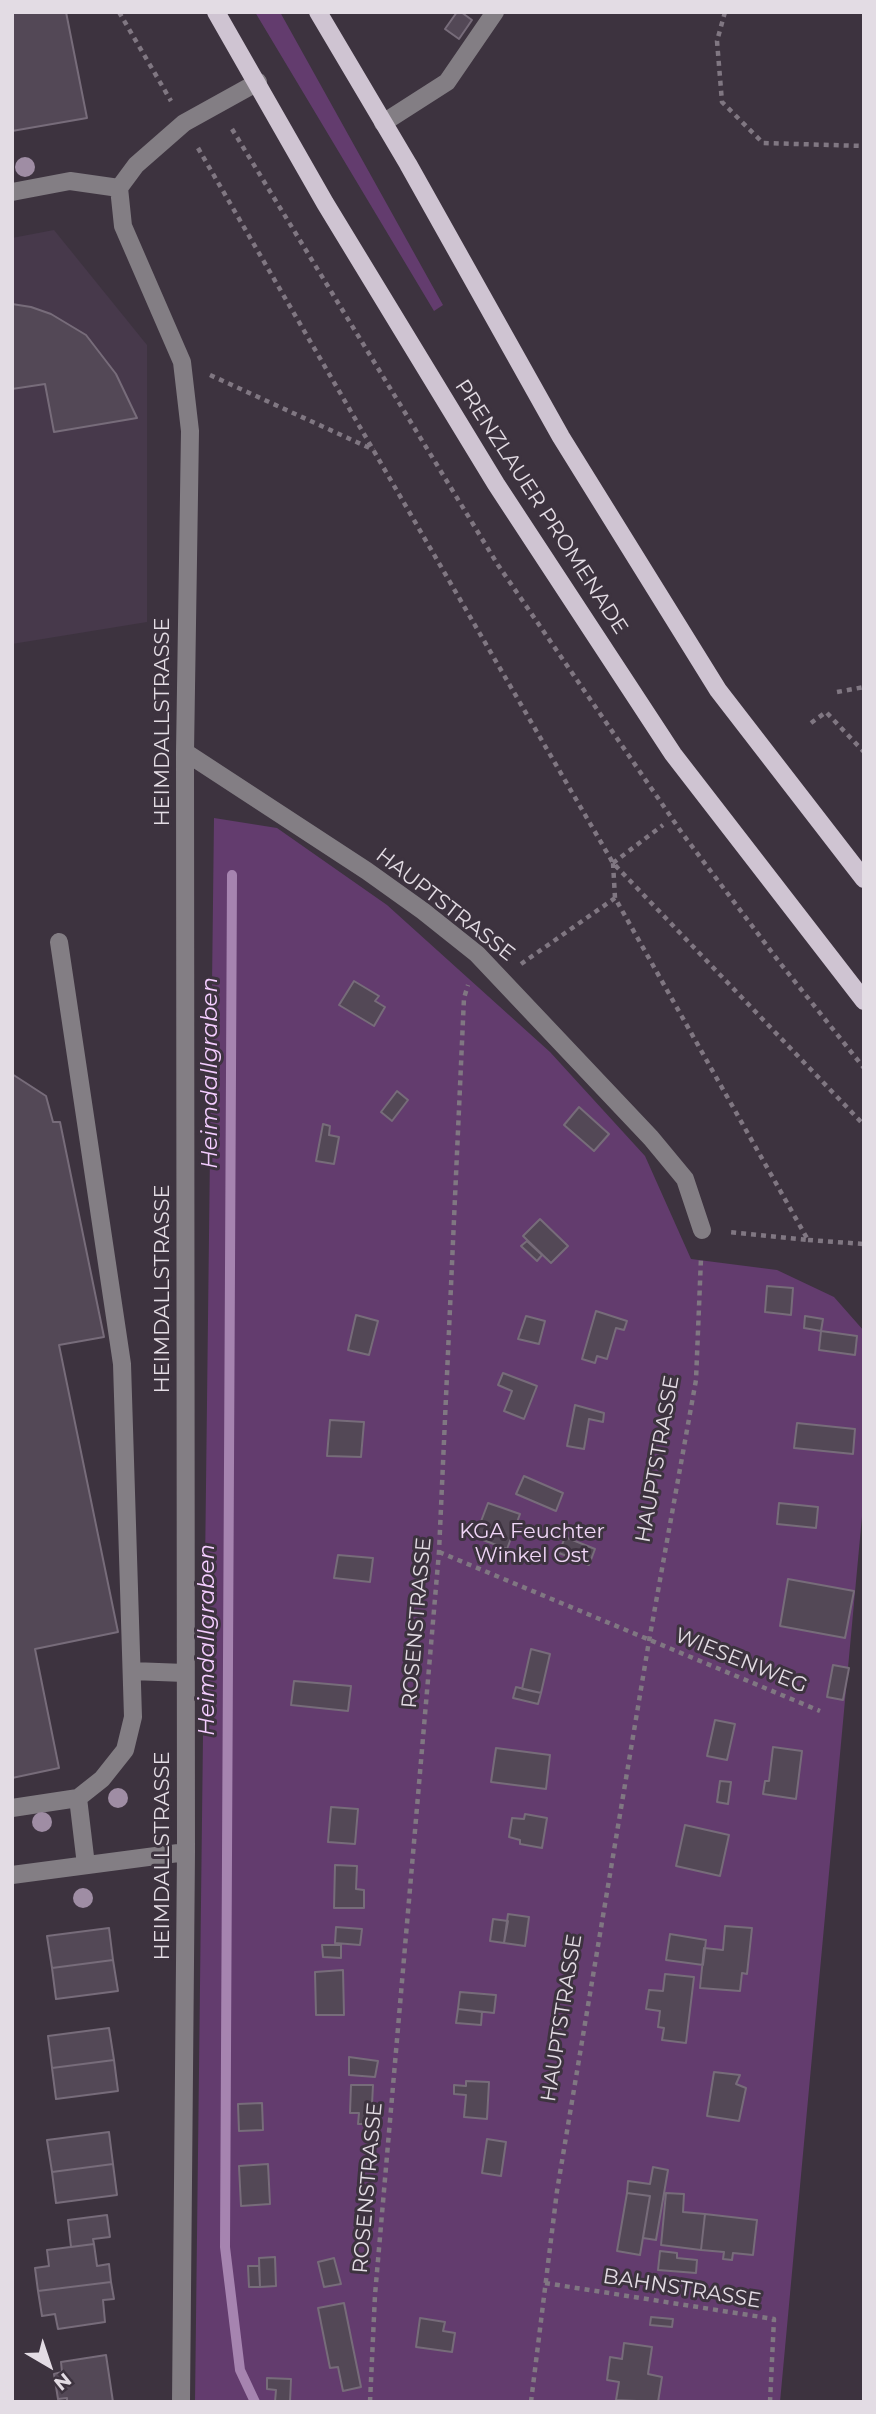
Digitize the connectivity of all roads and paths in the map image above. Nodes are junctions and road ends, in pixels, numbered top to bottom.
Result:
1 (119, 12) edge
2 (216, 12) edge
3 (318, 12) edge
4 (495, 12) edge
5 (724, 12) edge
6 (258, 82) junction
7 (217, 104) junction
8 (184, 122) junction
9 (383, 123) junction
10 (864, 146) edge
11 (119, 188) junction
12 (12, 192) edge
13 (182, 362) junction
14 (375, 450) junction
15 (864, 687) edge
16 (837, 692) dead end
17 (811, 723) dead end
18 (185, 752) junction
19 (864, 752) edge
20 (663, 825) dead end
21 (613, 863) junction
22 (864, 879) edge
23 (615, 898) junction
24 (59, 942) dead end
25 (477, 954) junction
26 (501, 978) junction
27 (864, 1001) edge
28 (864, 1068) edge
29 (864, 1125) edge
30 (702, 1230) junction
31 (808, 1240) junction
32 (864, 1244) edge
33 (439, 1552) junction
34 (649, 1641) junction
35 (132, 1671) junction
36 (185, 1673) junction
37 (820, 1711) dead end
38 (78, 1798) junction
39 (12, 1808) edge
40 (186, 1852) junction
41 (86, 1865) junction
42 (12, 1875) edge
43 (545, 2283) junction
44 (181, 2402) edge
45 (370, 2402) edge
46 (531, 2402) edge
47 (770, 2402) edge

1 - 8 path
2 - 6 main road, PRENZLAUER PROMENADE
3 - 9 main road
4 - 9 street
5 - 10 path
6 - 7 street
6 - 27 main road, PRENZLAUER PROMENADE
7 - 8 street
7 - 28 path
8 - 11 street
8 - 14 path
9 - 22 main road
11 - 12 street
11 - 13 street, HEIMDALLSTRASSE
13 - 14 path
13 - 18 street, HEIMDALLSTRASSE
14 - 21 path
15 - 16 path
17 - 19 path
18 - 25 street, HAUPTSTRASSE
18 - 36 street, HEIMDALLSTRASSE
20 - 21 path
21 - 23 path
21 - 29 path
23 - 26 path
23 - 31 path
24 - 35 street
25 - 26 street, HAUPTSTRASSE
25 - 33 path, ROSENSTRASSE
26 - 30 street, HAUPTSTRASSE
30 - 31 path
30 - 34 path, HAUPTSTRASSE
31 - 32 path
33 - 34 path, WIESENWEG
33 - 45 path, ROSENSTRASSE
34 - 37 path, WIESENWEG
34 - 43 path, HAUPTSTRASSE
35 - 36 street
35 - 38 street
36 - 40 street, HEIMDALLSTRASSE
38 - 39 street
38 - 41 street
40 - 41 street
40 - 44 street, HEIMDALLSTRASSE
41 - 42 street
43 - 46 path, HAUPTSTRASSE
43 - 47 path, BAHNSTRASSE

